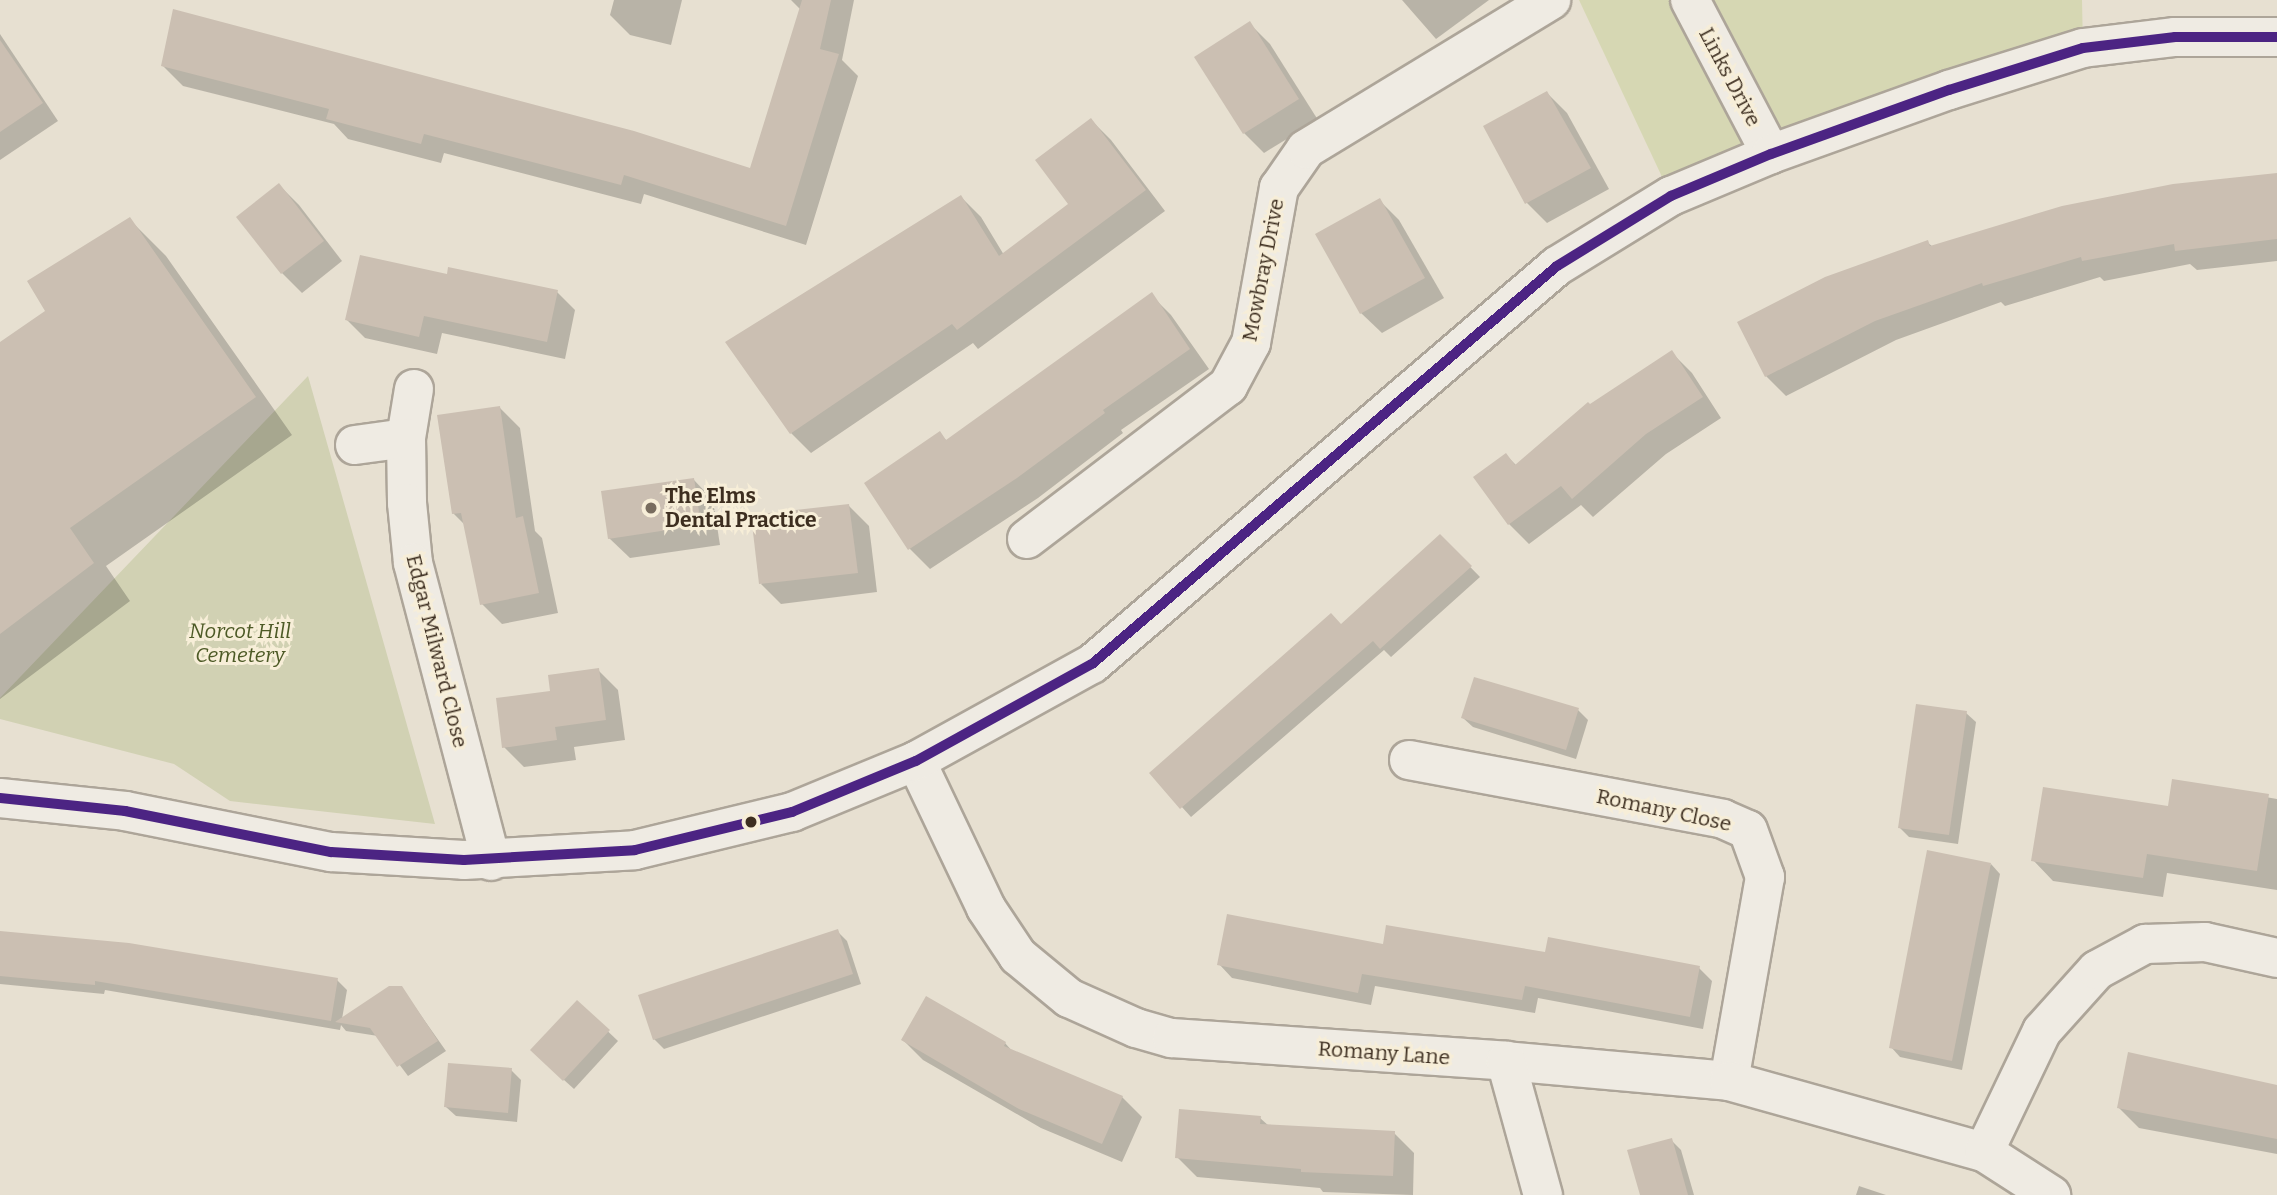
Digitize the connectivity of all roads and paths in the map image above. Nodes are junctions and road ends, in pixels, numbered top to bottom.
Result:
1 (1551, 0) edge
2 (1690, 0) edge
3 (2277, 37) edge
4 (1771, 153) junction
5 (414, 389) dead end
6 (406, 438) junction
7 (355, 445) dead end
8 (1027, 539) dead end
9 (1409, 760) dead end
10 (916, 761) junction
11 (0, 798) edge
12 (491, 861) junction
13 (2277, 958) edge
14 (1506, 1061) junction
15 (1729, 1081) junction
16 (1984, 1152) junction
17 (1542, 1195) edge
18 (2051, 1195) edge

1 - 8 street, Mowbray Drive
2 - 4 street, Links Drive
3 - 4 street
4 - 10 street
5 - 6 street, Edgar Milward Close
6 - 7 street
6 - 12 street, Edgar Milward Close
9 - 15 street, Romany Close
10 - 12 street
10 - 14 street, Romany Lane
11 - 12 street
13 - 16 street
14 - 15 street, Romany Lane
14 - 17 street
15 - 16 street, Romany Lane
16 - 18 street, Romany Lane

